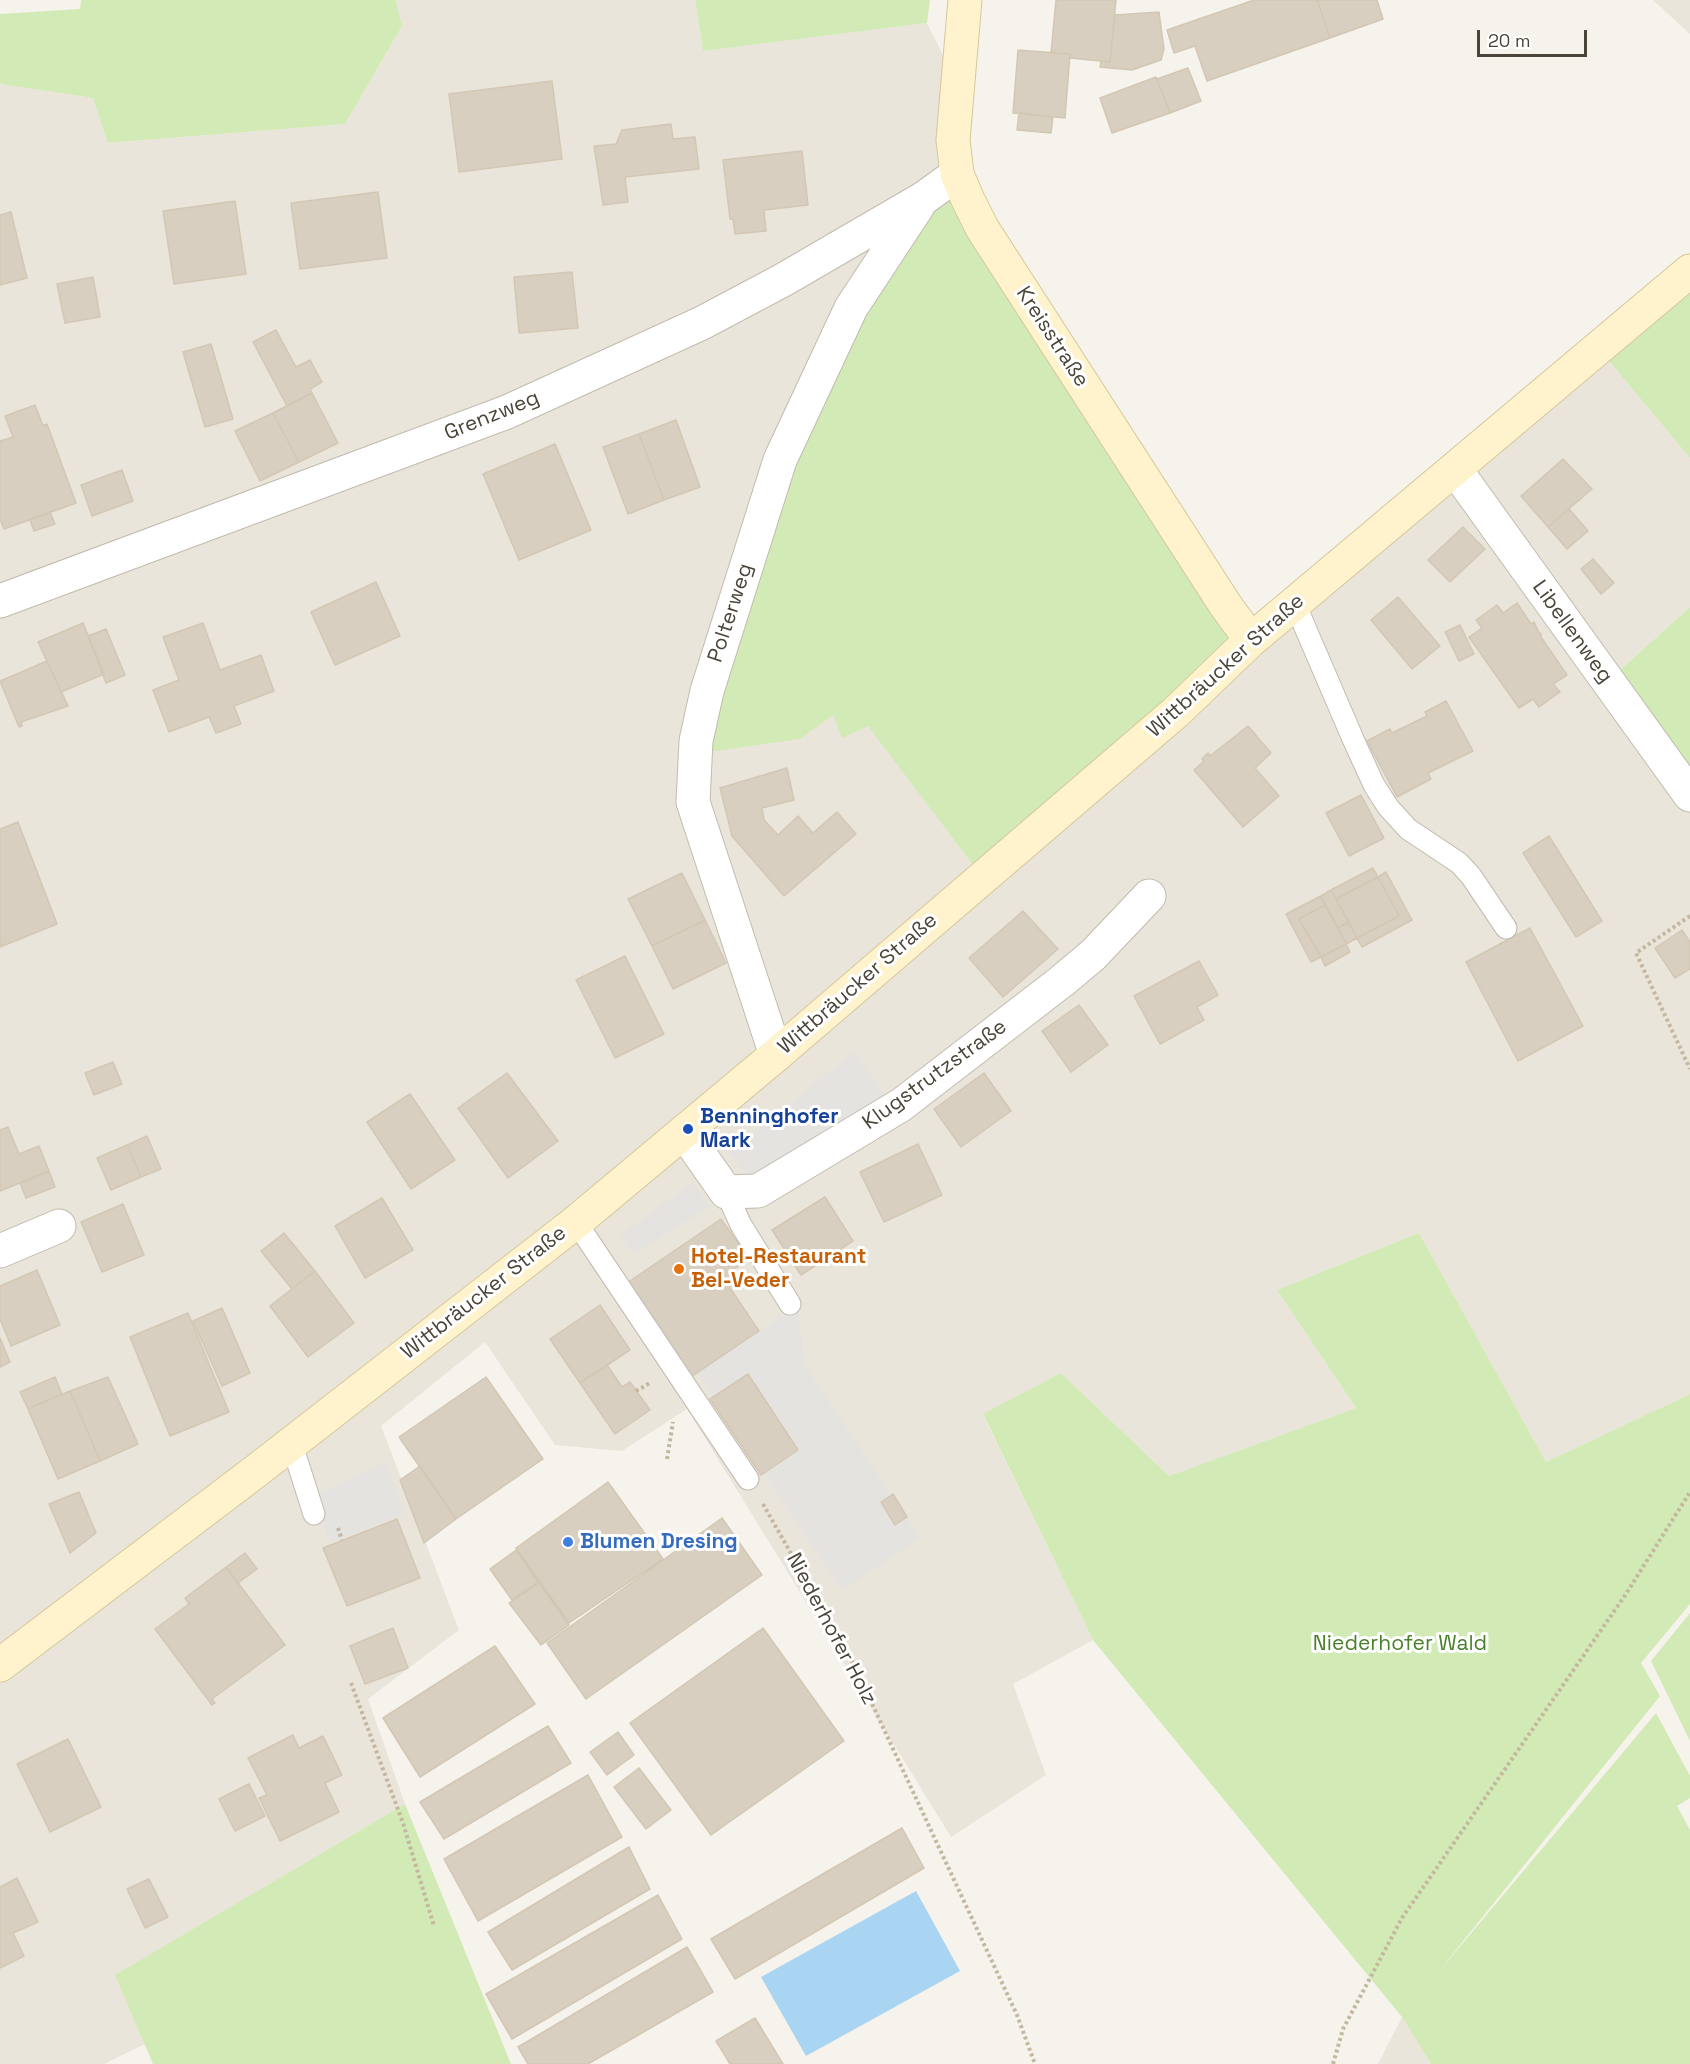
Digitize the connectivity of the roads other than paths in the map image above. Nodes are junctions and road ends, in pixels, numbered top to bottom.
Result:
1 (965, 0) edge
2 (957, 174) junction
3 (924, 198) junction
4 (1690, 271) edge
5 (1455, 469) junction
6 (0, 601) edge
7 (1295, 604) junction
8 (1251, 640) junction
9 (1690, 795) edge
10 (1149, 896) dead end
11 (1506, 928) dead end
12 (776, 1055) junction
13 (684, 1132) junction
14 (726, 1192) junction
15 (576, 1222) junction
16 (59, 1226) dead end
17 (0, 1251) edge
18 (790, 1304) dead end
19 (291, 1442) junction
20 (748, 1479) road end
21 (314, 1514) dead end
22 (0, 1665) edge

1 - 2 main road, Kreisstraße
2 - 3 street, Grenzweg
2 - 8 main road, Kreisstraße
3 - 6 street, Grenzweg
3 - 12 street, Polterweg
4 - 5 main road, Wittbräucker Straße
5 - 7 main road, Wittbräucker Straße
5 - 9 street, Libellenweg
7 - 8 main road, Wittbräucker Straße
7 - 11 lane
8 - 12 main road, Wittbräucker Straße
10 - 14 street, Klugstrutzstraße
12 - 13 main road, Wittbräucker Straße
13 - 14 street
13 - 15 main road, Wittbräucker Straße
14 - 18 lane
15 - 19 main road, Wittbräucker Straße
15 - 20 lane
16 - 17 street
19 - 21 lane
19 - 22 main road, Wittbräucker Straße

